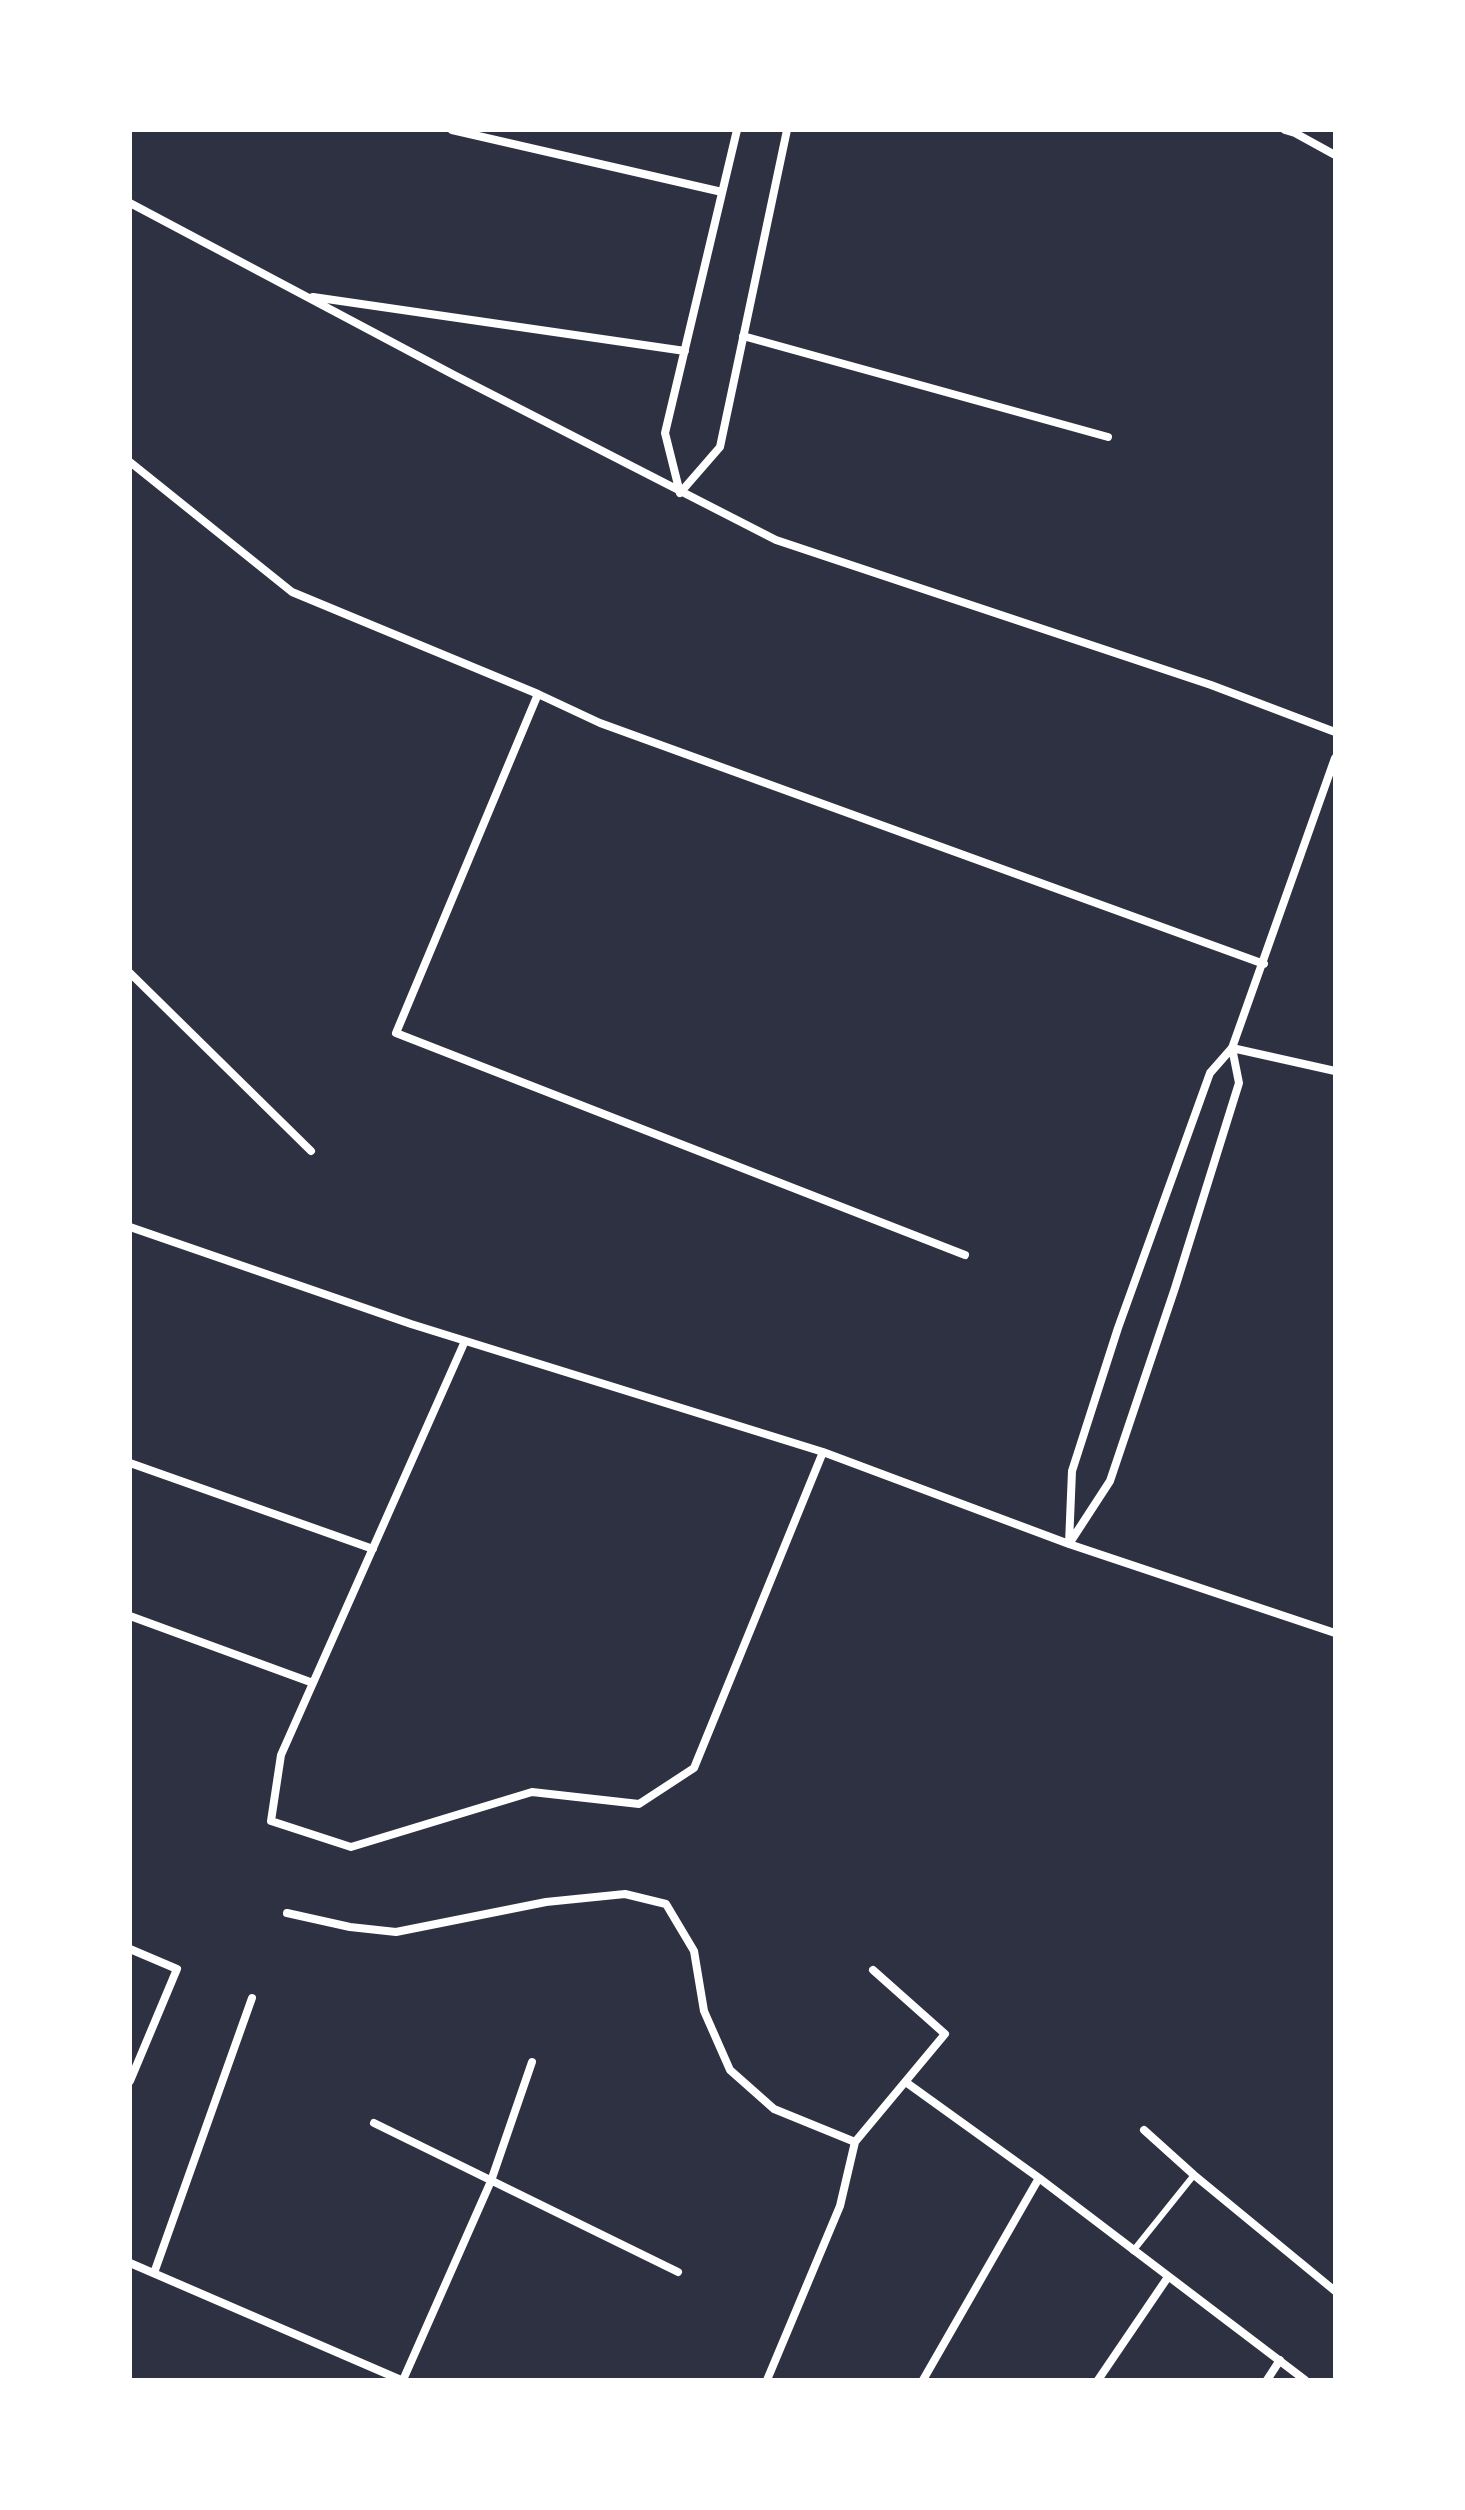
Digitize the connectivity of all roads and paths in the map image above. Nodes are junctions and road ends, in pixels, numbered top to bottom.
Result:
1 (452, 130) edge
2 (737, 130) edge
3 (787, 130) edge
4 (1285, 130) edge
5 (1335, 155) edge
6 (722, 192) junction
7 (130, 203) edge
8 (305, 296) junction
9 (743, 336) junction
10 (685, 351) junction
11 (1108, 437) dead end
12 (130, 462) edge
13 (680, 493) junction
14 (538, 694) junction
15 (1335, 732) edge
16 (1335, 758) edge
17 (1264, 964) junction
18 (130, 973) edge
19 (1232, 1048) junction
20 (1335, 1071) edge
21 (311, 1151) dead end
22 (130, 1227) edge
23 (965, 1255) dead end
24 (465, 1341) junction
25 (823, 1452) junction
26 (130, 1463) edge
27 (1069, 1544) junction
28 (373, 1549) junction
29 (130, 1616) edge
30 (1335, 1633) edge
31 (313, 1683) junction
32 (287, 1913) dead end
33 (130, 1949) edge
34 (873, 1970) dead end
35 (252, 1998) dead end
36 (532, 2062) dead end
37 (130, 2081) edge
38 (907, 2083) junction
39 (374, 2123) dead end
40 (1144, 2130) dead end
41 (855, 2142) junction
42 (1194, 2175) junction
43 (1039, 2178) junction
44 (491, 2181) junction
45 (1133, 2251) junction
46 (130, 2263) edge
47 (678, 2272) dead end
48 (154, 2273) junction
49 (1168, 2277) junction
50 (1335, 2291) edge
51 (1280, 2360) junction
52 (402, 2380) edge
53 (767, 2380) edge
54 (923, 2380) edge
55 (1098, 2380) edge
56 (1267, 2380) edge
57 (1305, 2380) edge

1 - 6 street
2 - 6 street
3 - 9 street
4 - 5 street
6 - 10 street
7 - 8 street
8 - 10 street
8 - 13 street
9 - 11 street
9 - 13 street
10 - 13 street
12 - 14 street
13 - 15 street
14 - 17 street
14 - 23 street
16 - 17 street
17 - 19 street
18 - 21 street
19 - 20 street
19 - 27 street
19 - 27 street
22 - 24 street
24 - 25 street
24 - 28 street
25 - 27 street
25 - 31 street
26 - 28 street
27 - 30 street
28 - 31 street
29 - 31 street
32 - 41 street
33 - 37 street
34 - 38 street
35 - 48 street
36 - 44 street
38 - 41 street
38 - 43 street
39 - 44 street
40 - 42 street
41 - 53 street
42 - 45 lane
42 - 50 street
43 - 45 street
43 - 54 street
44 - 47 street
44 - 52 street
45 - 49 street
46 - 48 street
48 - 52 street
49 - 51 street
49 - 55 street
51 - 56 street
51 - 57 street

